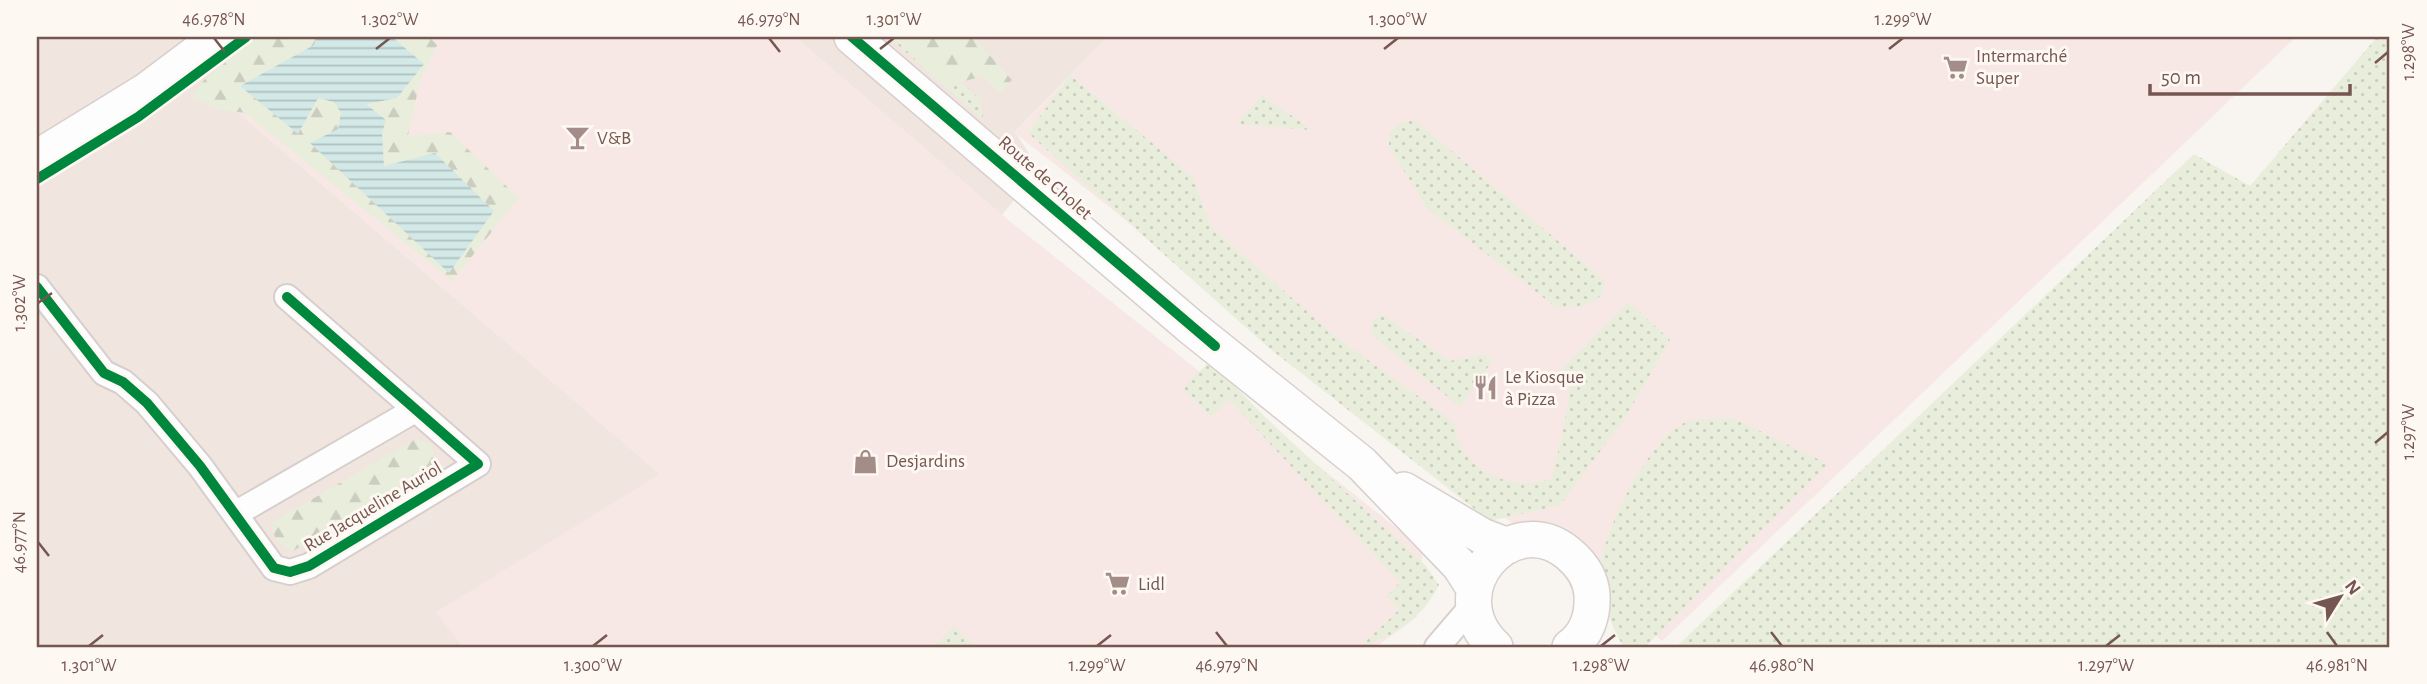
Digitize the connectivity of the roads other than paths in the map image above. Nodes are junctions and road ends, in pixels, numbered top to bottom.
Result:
1 (218, 37) edge
2 (852, 37) edge
3 (37, 158) edge
4 (37, 287) edge
5 (286, 297) dead end
6 (415, 410) junction
7 (1362, 464) junction
8 (235, 514) junction
9 (1508, 546) junction
10 (1473, 596) junction
11 (1589, 638) edge
12 (1437, 647) edge
13 (1495, 647) edge

1 - 3 main road
2 - 7 main road, Route de Cholet
4 - 8 street, Rue Jacqueline Auriol
5 - 6 street, Rue Jacqueline Auriol
6 - 8 street
6 - 8 street, Rue Jacqueline Auriol
7 - 9 main road, Route de Cholet
7 - 10 main road, Route de Cholet
9 - 10 main road
9 - 11 main road
10 - 12 street
10 - 13 main road, Route de Cholet

